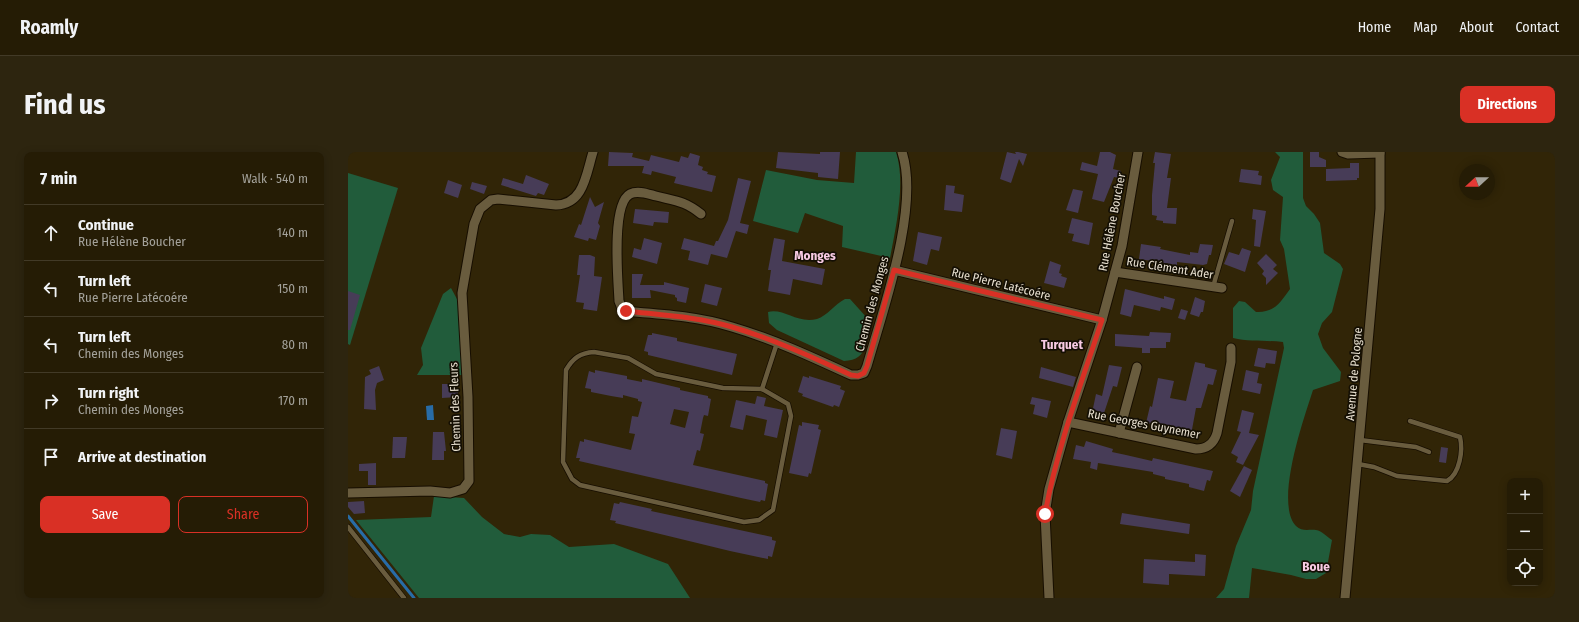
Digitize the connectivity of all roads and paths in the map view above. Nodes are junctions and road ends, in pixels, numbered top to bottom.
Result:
1 (594, 152) edge
2 (902, 152) edge
3 (1138, 152) edge
4 (1342, 152) edge
5 (1380, 152) edge
6 (701, 214) dead end
7 (1232, 221) dead end
8 (894, 270) junction
9 (1115, 272) junction
10 (1217, 288) joint
11 (1102, 320) junction
12 (777, 343) junction
13 (1231, 348) dead end
14 (1137, 367) dead end
15 (762, 389) junction
16 (1410, 421) dead end
17 (1068, 422) junction
18 (1119, 432) junction
19 (1360, 440) junction
20 (1429, 452) dead end
21 (1358, 464) junction
22 (348, 493) edge
23 (348, 527) edge
24 (404, 598) edge
25 (1049, 598) edge
26 (1345, 598) edge

1 - 22 street, Chemin des Fleurs
2 - 8 street, Chemin des Monges
3 - 9 street, Rue Hélène Boucher
4 - 5 street
5 - 19 street, Avenue de Pologne
6 - 12 street, Chemin des Monges
7 - 10 lane
8 - 11 street, Rue Pierre Latécoére
8 - 12 street, Chemin des Monges
9 - 10 street, Rue Clément Ader
9 - 11 street, Rue Hélène Boucher
11 - 17 street, Rue Hélène Boucher
12 - 15 lane
13 - 18 street, Rue Georges Guynemer
14 - 18 street
15 - 15 lane
16 - 21 lane
17 - 18 street, Rue Georges Guynemer
17 - 25 street, Rue Hélène Boucher
19 - 20 lane
19 - 21 street, Avenue de Pologne
21 - 26 street, Avenue de Pologne
23 - 24 lane

